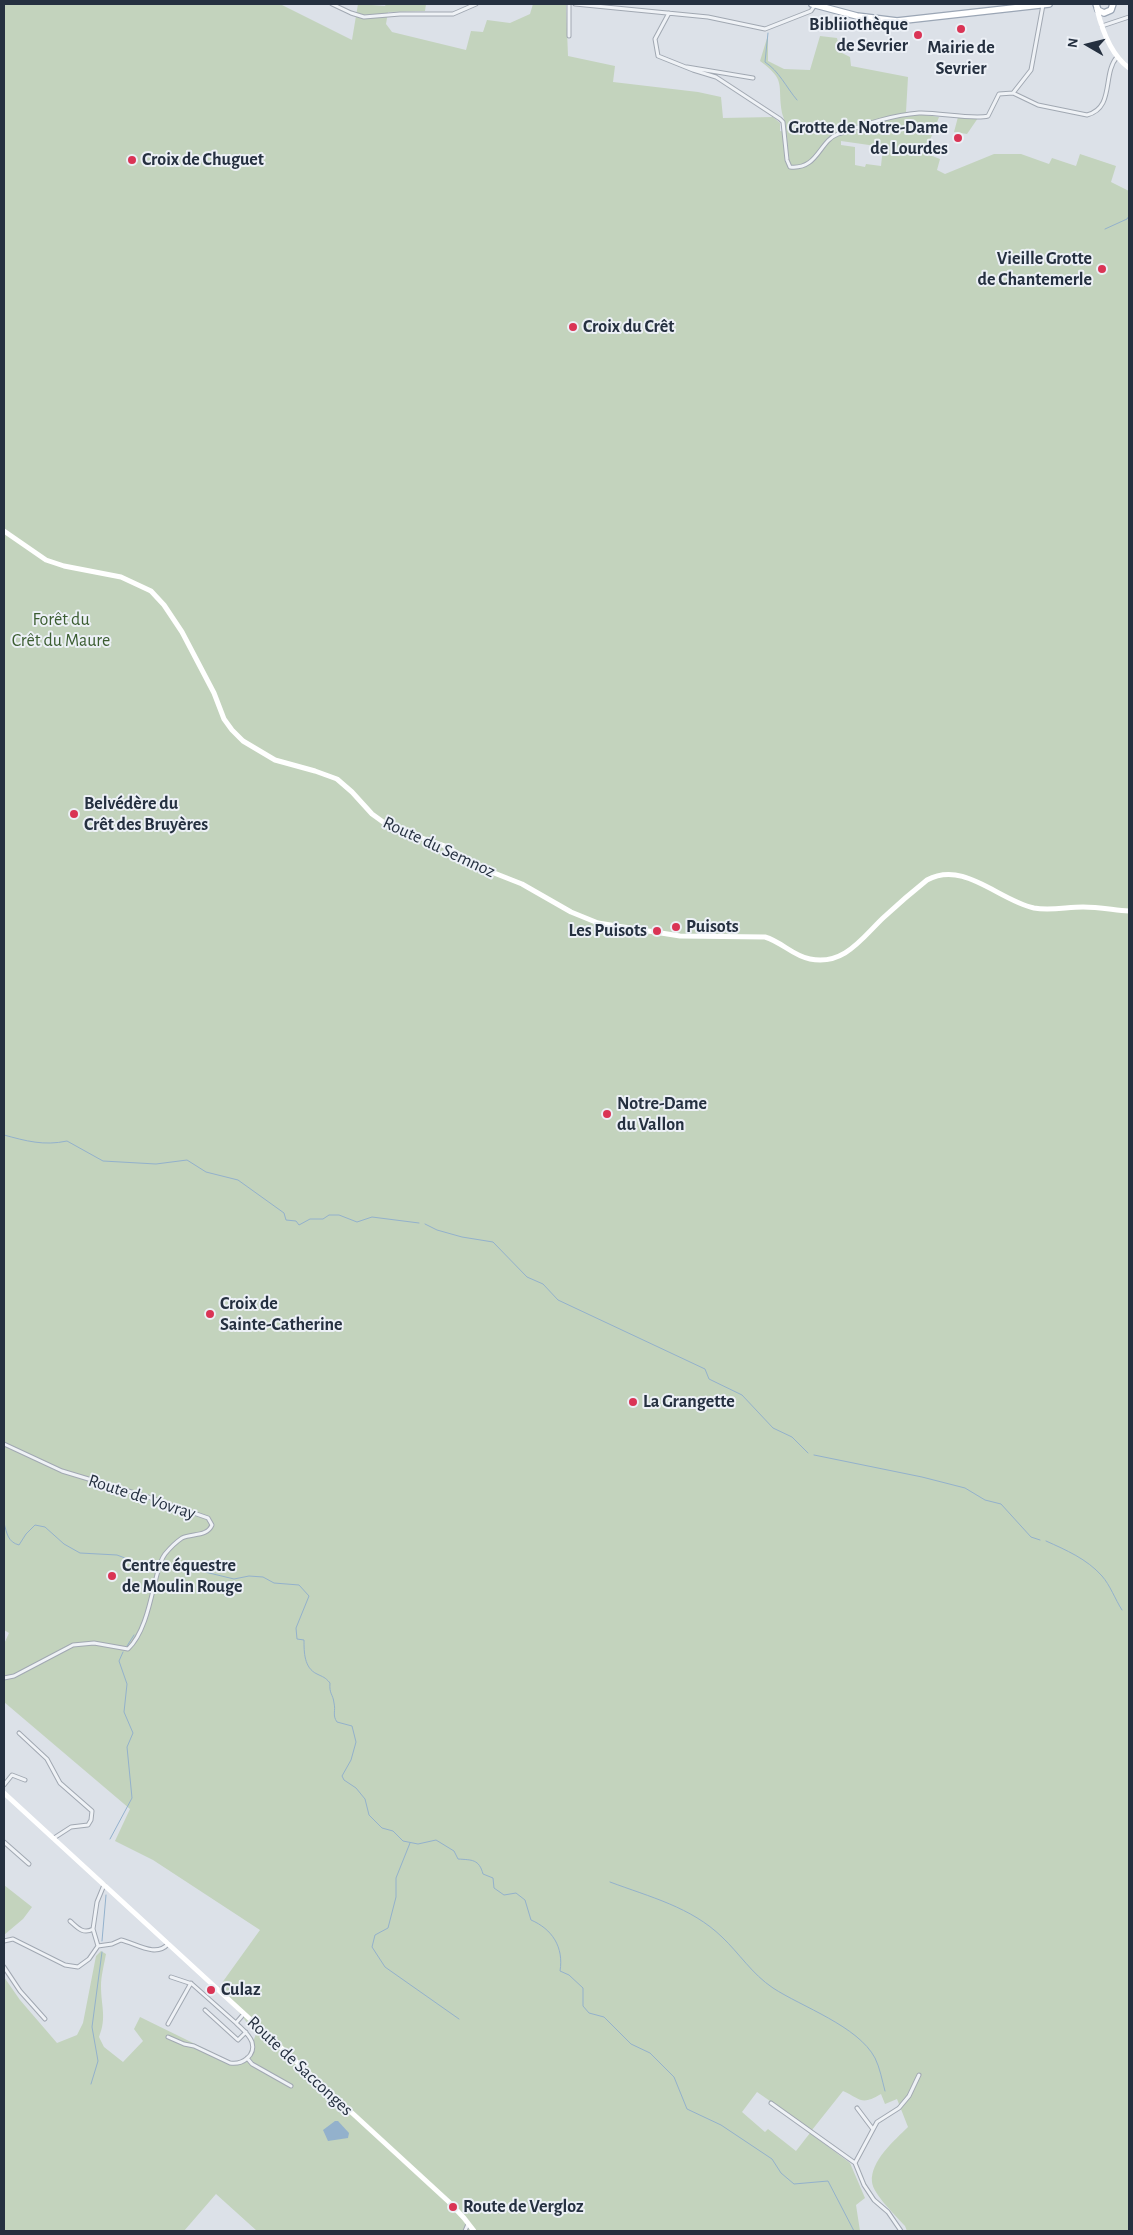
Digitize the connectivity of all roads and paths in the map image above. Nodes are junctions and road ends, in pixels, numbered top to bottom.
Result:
1 (332, 4) edge
2 (476, 4) edge
3 (569, 4) edge
4 (575, 4) edge
5 (813, 4) edge
6 (1043, 4) edge
7 (1048, 4) edge
8 (1114, 4) edge
9 (1026, 5) edge
10 (1096, 5) edge
11 (1108, 12) junction
12 (669, 13) junction
13 (1129, 17) edge
14 (1102, 26) junction
15 (569, 36) dead end
16 (1117, 57) junction
17 (686, 67) junction
18 (1129, 68) edge
19 (753, 78) dead end
20 (1013, 93) junction
21 (4, 531) edge
22 (1129, 911) edge
23 (4, 1444) edge
24 (4, 1678) edge
25 (19, 1733) dead end
26 (25, 1780) dead end
27 (4, 1785) edge
28 (4, 1793) edge
29 (54, 1838) junction
30 (4, 1842) edge
31 (29, 1864) dead end
32 (104, 1884) junction
33 (70, 1921) dead end
34 (93, 1929) junction
35 (4, 1941) edge
36 (168, 1944) junction
37 (98, 1946) junction
38 (4, 1967) edge
39 (171, 1977) dead end
40 (190, 1983) junction
41 (205, 2010) dead end
42 (242, 2016) dead end
43 (45, 2019) dead end
44 (236, 2023) junction
45 (168, 2024) dead end
46 (246, 2032) junction
47 (168, 2037) dead end
48 (247, 2058) junction
49 (919, 2076) dead end
50 (291, 2086) dead end
51 (771, 2103) dead end
52 (857, 2108) dead end
53 (872, 2128) junction
54 (855, 2163) junction
55 (469, 2223) junction
56 (465, 2231) edge
57 (474, 2231) edge
58 (901, 2231) edge

1 - 2 street
3 - 15 street
4 - 12 street
5 - 9 main road
5 - 12 street
6 - 7 main road
6 - 9 main road
6 - 20 street
8 - 11 main road
10 - 11 main road
10 - 14 main road
11 - 14 main road
12 - 17 street
13 - 14 street
14 - 16 main road
16 - 18 main road
16 - 20 street
17 - 19 street
17 - 20 street
21 - 22 main road, Route du Semnoz
23 - 24 street, Route de Vovray
25 - 29 street
26 - 27 street
28 - 29 main road, Route de Sacconges
29 - 32 main road, Route de Sacconges
30 - 31 street
32 - 34 street
32 - 36 main road, Route de Sacconges
33 - 34 street
34 - 37 street
35 - 37 street
36 - 37 street
36 - 55 main road, Route de Sacconges
38 - 43 street
39 - 40 street
40 - 44 street
40 - 45 street
41 - 46 street
42 - 44 street
44 - 46 street
46 - 48 street
47 - 48 street
48 - 50 street
49 - 53 street
51 - 54 street
52 - 53 street
53 - 54 street
54 - 58 street
55 - 56 street
55 - 57 main road, Route de Sacconges

